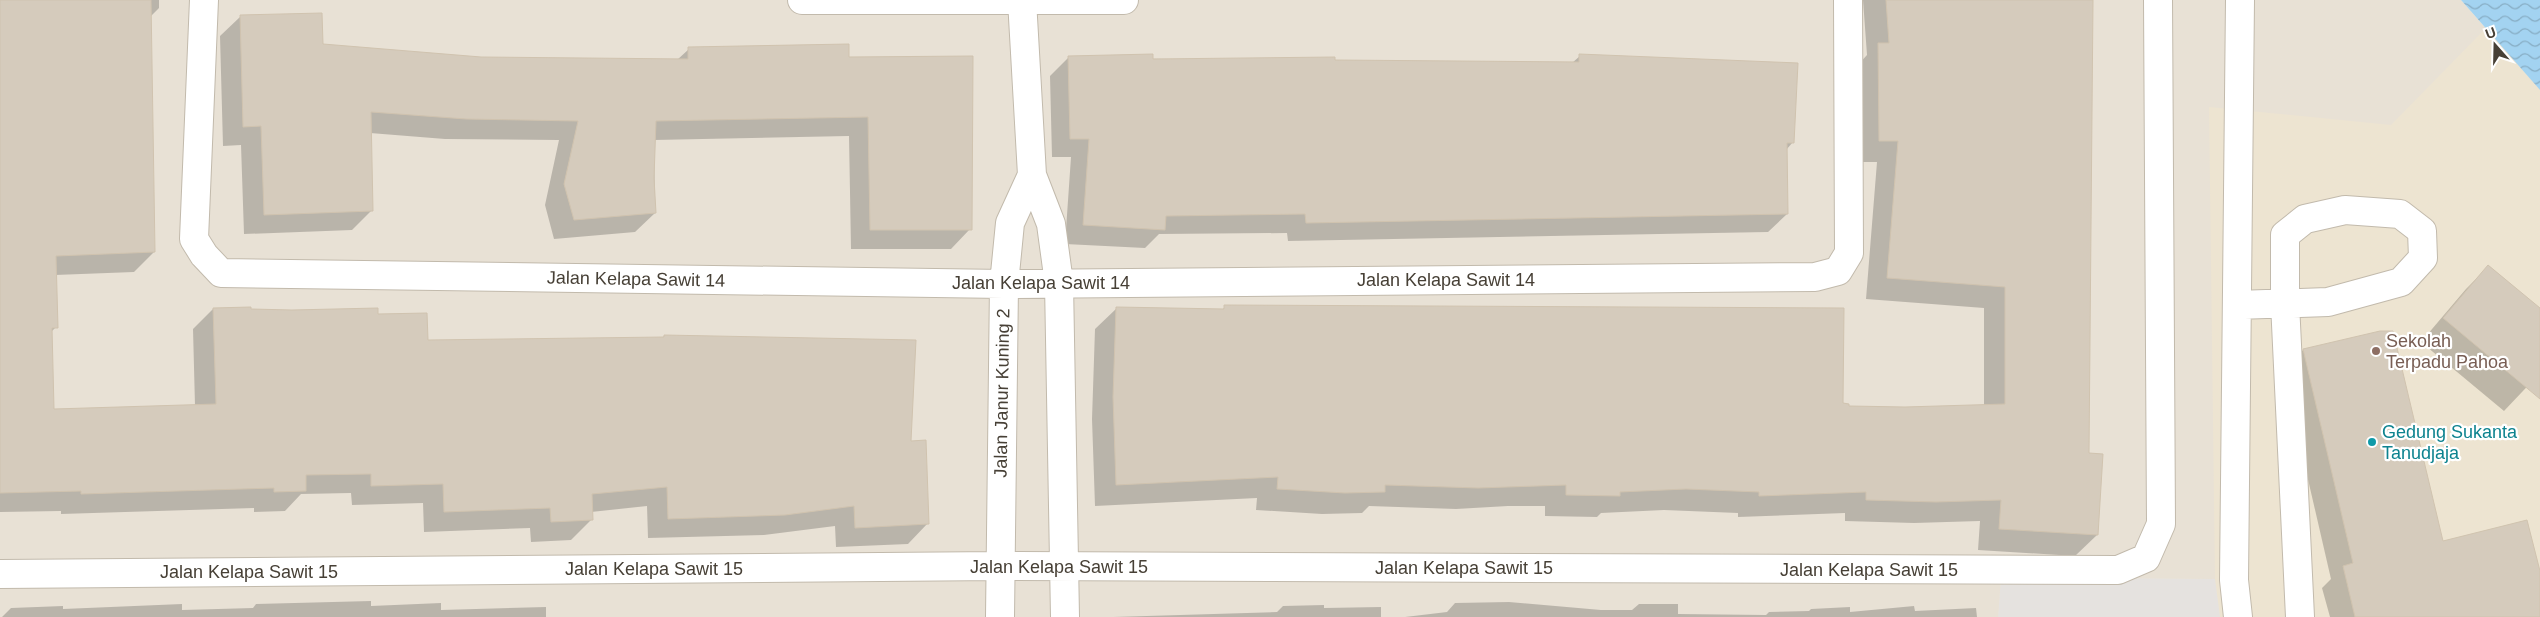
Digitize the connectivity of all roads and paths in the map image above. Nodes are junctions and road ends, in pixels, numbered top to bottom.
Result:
1 (204, 0) edge
2 (802, 0) edge
3 (1124, 0) edge
4 (1848, 0) edge
5 (2158, 0) edge
6 (2240, 0) edge
7 (1022, 1) edge
8 (1032, 175) junction
9 (1059, 283) junction
10 (1004, 284) junction
11 (2285, 303) junction
12 (2237, 305) junction
13 (999, 566) junction
14 (1065, 567) junction
15 (0, 574) edge
16 (1000, 617) edge
17 (1065, 617) edge
18 (2238, 617) edge
19 (2300, 617) edge

1 - 10 street, Jalan Kelapa Sawit 14
2 - 7 street
3 - 7 street
4 - 9 street, Jalan Kelapa Sawit 14
5 - 14 street, Jalan Kelapa Sawit 15
6 - 12 street
7 - 8 street, Jalan Janur Kuning 2
8 - 9 street, Jalan Janur Kuning 2
8 - 10 street, Jalan Janur Kuning 2
9 - 10 street, Jalan Kelapa Sawit 14
9 - 14 street, Jalan Janur Kuning 2
10 - 13 street, Jalan Janur Kuning 2
11 - 11 street
11 - 12 street
11 - 19 street
12 - 18 street
13 - 14 street, Jalan Kelapa Sawit 15
13 - 15 street, Jalan Kelapa Sawit 15
13 - 16 street, Jalan Janur Kuning 2
14 - 17 street, Jalan Janur Kuning 2

